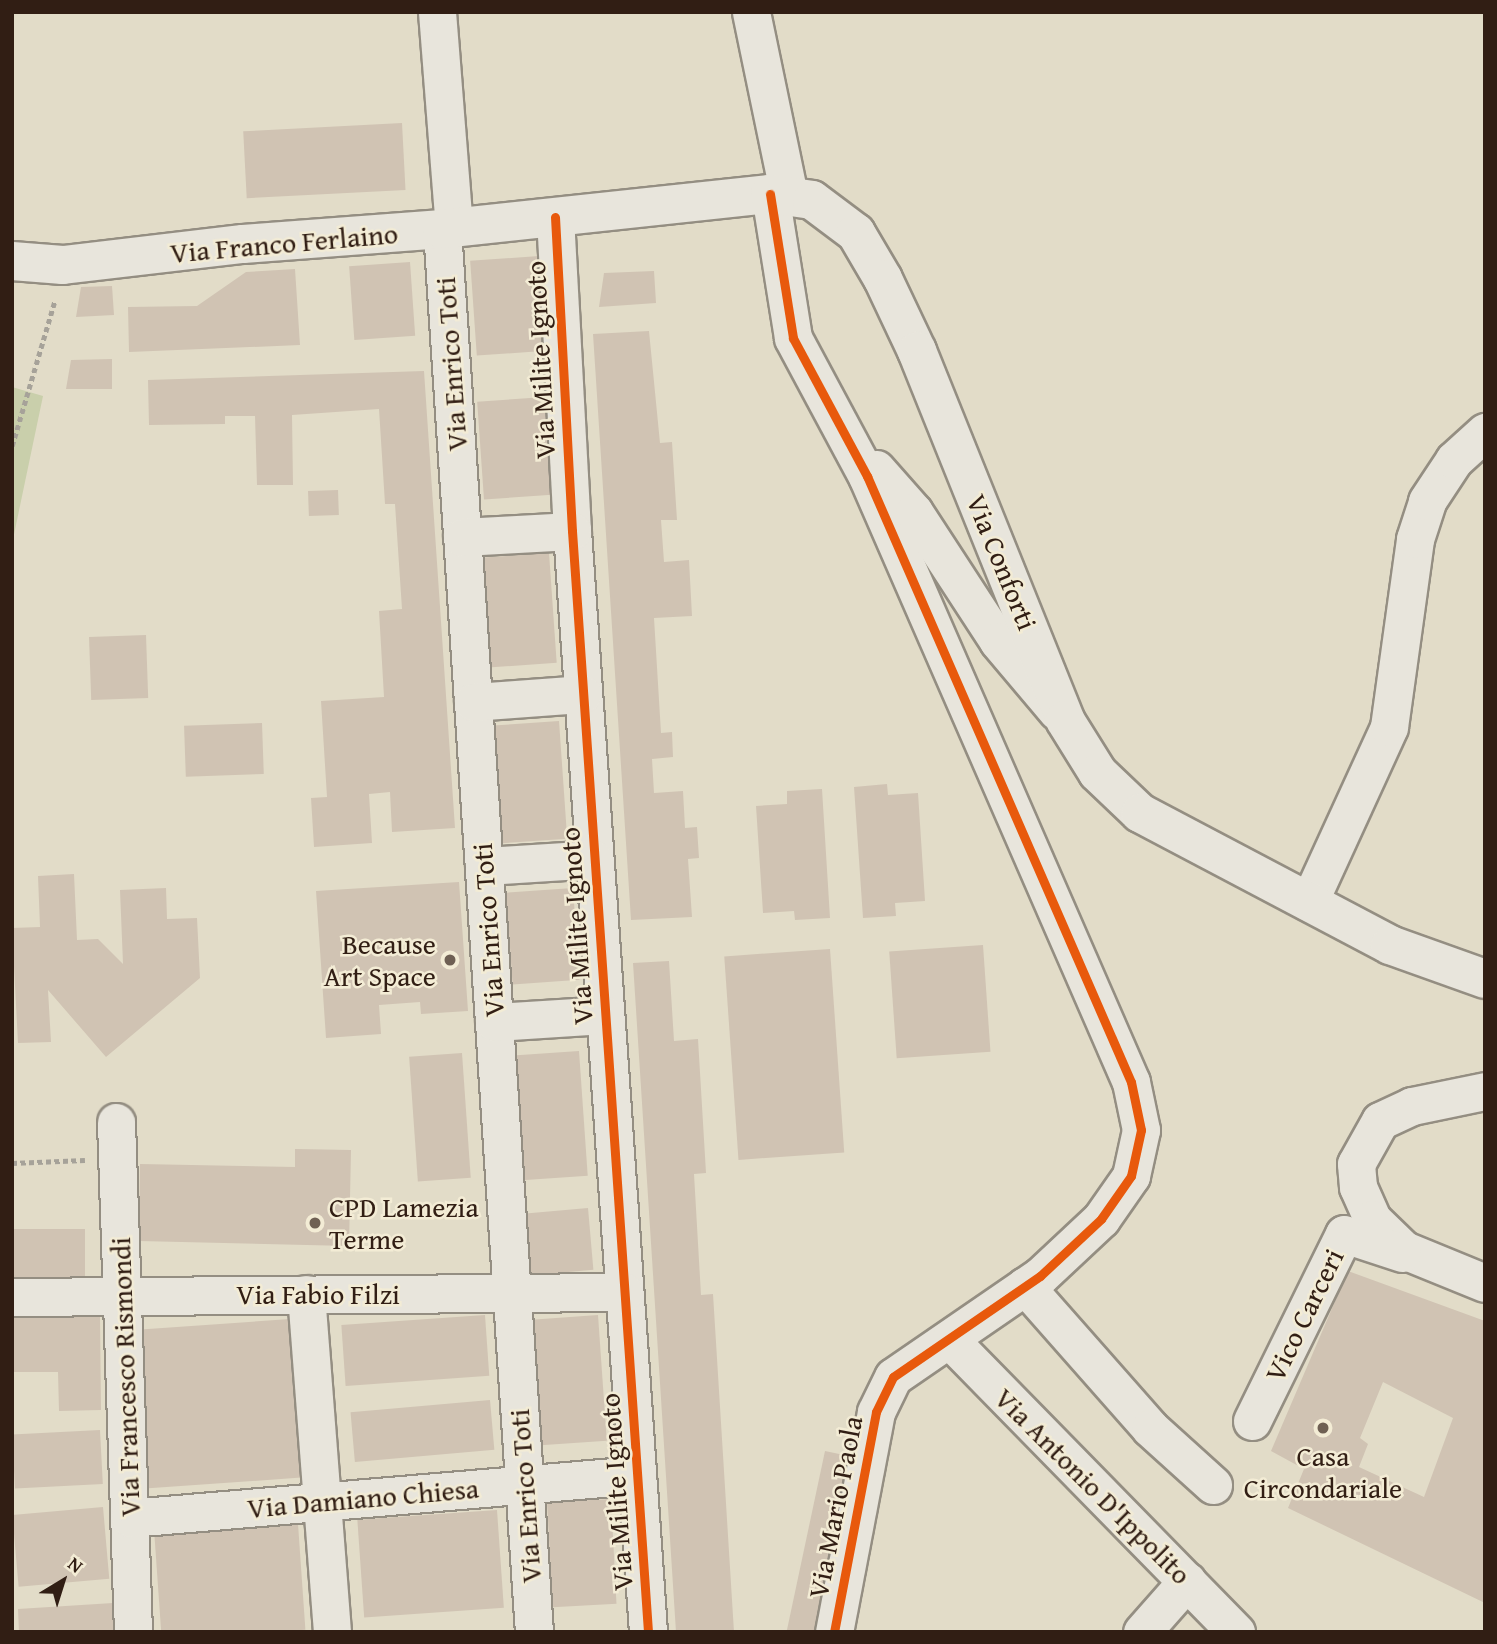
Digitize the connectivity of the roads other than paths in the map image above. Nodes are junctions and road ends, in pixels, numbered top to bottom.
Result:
1 (437, 12) edge
2 (751, 12) edge
3 (780, 194) junction
4 (555, 218) junction
5 (448, 228) junction
6 (12, 261) edge
7 (840, 429) junction
8 (1485, 432) edge
9 (572, 531) junction
10 (462, 537) junction
11 (583, 694) junction
12 (473, 702) junction
13 (1065, 720) junction
14 (594, 859) junction
15 (484, 866) junction
16 (1309, 902) junction
17 (1485, 979) edge
18 (605, 1015) junction
19 (494, 1022) junction
20 (1485, 1091) edge
21 (116, 1122) dead end
22 (1450, 1268) junction
23 (1485, 1283) edge
24 (1026, 1286) junction
25 (624, 1292) junction
26 (512, 1293) junction
27 (306, 1294) junction
28 (122, 1296) junction
29 (12, 1297) edge
30 (950, 1340) junction
31 (1252, 1421) dead end
32 (637, 1475) junction
33 (524, 1484) junction
34 (1213, 1485) dead end
35 (322, 1502) junction
36 (130, 1518) junction
37 (1186, 1581) junction
38 (133, 1632) edge
39 (332, 1632) edge
40 (534, 1632) edge
41 (648, 1632) edge
42 (834, 1632) edge
43 (1142, 1632) edge
44 (1236, 1632) edge

1 - 5 street, Via Enrico Toti
2 - 3 street
3 - 4 main road, Via Conforti
3 - 7 street
3 - 13 main road, Via Conforti
4 - 5 main road, Via Franco Ferlaino
4 - 9 street, Via Milite Ignoto
5 - 6 main road, Via Franco Ferlaino
5 - 10 street, Via Enrico Toti
7 - 13 street
7 - 24 street, Via Mario Paola
8 - 16 street
9 - 10 street
9 - 11 street, Via Milite Ignoto
10 - 12 street, Via Enrico Toti
11 - 12 street
11 - 14 street, Via Milite Ignoto
12 - 15 street, Via Enrico Toti
13 - 16 main road, Via Conforti
14 - 15 street
14 - 18 street, Via Milite Ignoto
15 - 19 street, Via Enrico Toti
16 - 17 main road, Via Conforti
18 - 19 street
18 - 25 street, Via Milite Ignoto
19 - 26 street, Via Enrico Toti
20 - 22 street
21 - 28 street, Via Francesco Rismondi
22 - 23 street
22 - 31 street, Vico Carceri
24 - 30 street, Via Mario Paola
24 - 34 street
25 - 26 street, Via Fabio Filzi
25 - 32 street, Via Milite Ignoto
26 - 27 street, Via Fabio Filzi
26 - 33 street, Via Enrico Toti
27 - 28 street, Via Fabio Filzi
27 - 35 street
28 - 29 street, Via Fabio Filzi
28 - 36 street, Via Francesco Rismondi
30 - 37 street, Via Antonio D'Ippolito
30 - 42 street, Via Mario Paola
32 - 33 street, Via Damiano Chiesa
32 - 41 street, Via Milite Ignoto
33 - 35 street, Via Damiano Chiesa
33 - 40 street, Via Enrico Toti
35 - 36 street, Via Damiano Chiesa
35 - 39 street
36 - 38 street, Via Francesco Rismondi
37 - 43 street
37 - 44 street, Via Antonio D'Ippolito

